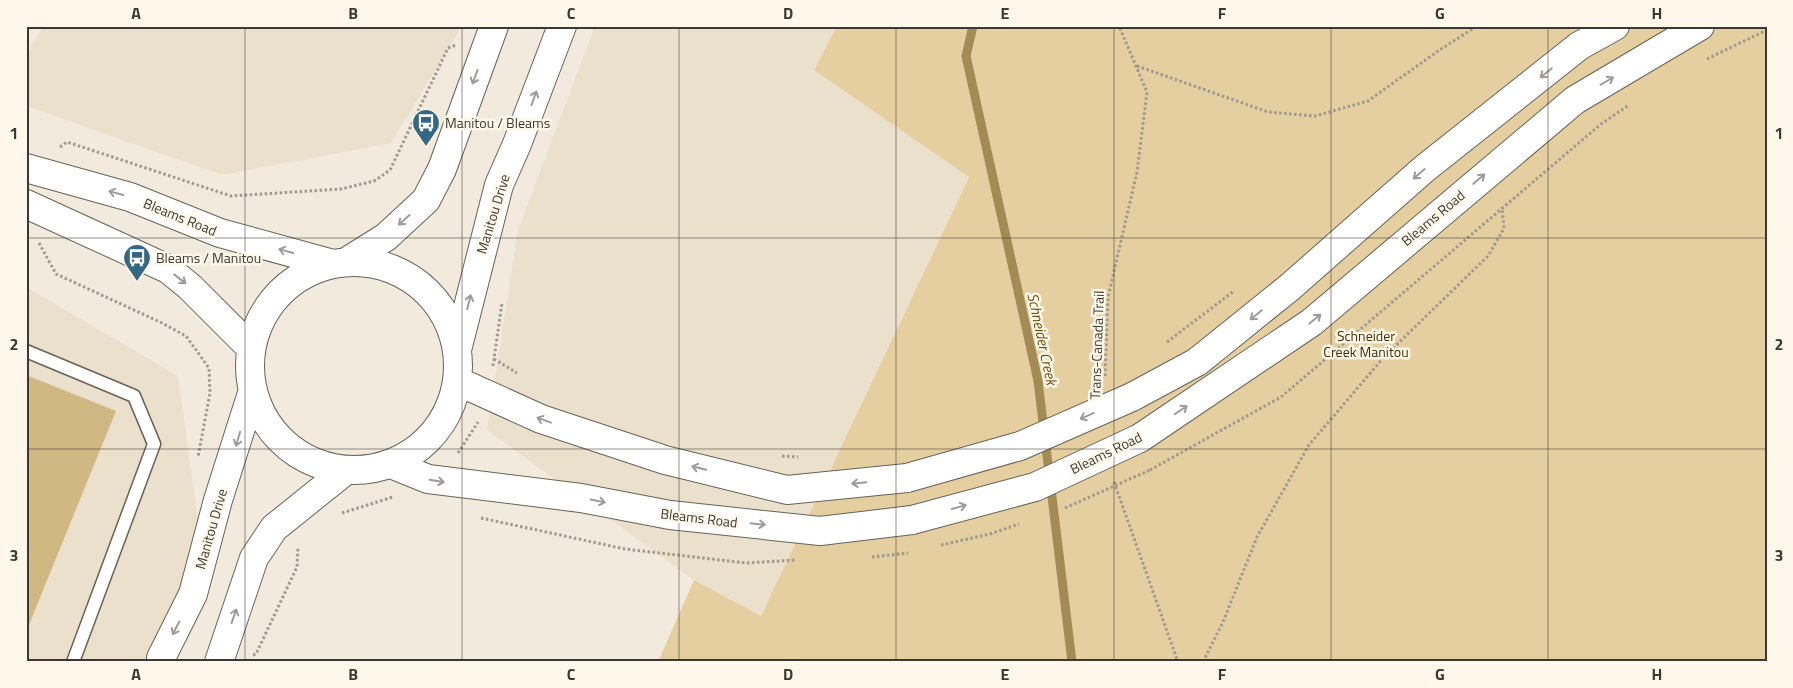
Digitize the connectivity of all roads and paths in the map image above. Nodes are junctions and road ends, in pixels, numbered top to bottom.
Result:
1 (494, 26) edge
2 (562, 26) edge
3 (1120, 26) edge
4 (1477, 26) edge
5 (1615, 26) edge
6 (1700, 26) edge
7 (1767, 30) edge
8 (448, 48) dead end
9 (1704, 60) dead end
10 (1136, 66) junction
11 (1632, 103) dead end
12 (67, 142) dead end
13 (26, 168) edge
14 (26, 204) edge
15 (1502, 209) junction
16 (35, 235) dead end
17 (339, 263) junction
18 (502, 298) dead end
19 (250, 347) junction
20 (457, 350) junction
21 (26, 351) edge
22 (494, 360) junction
23 (525, 378) dead end
24 (1105, 380) dead end
25 (457, 381) junction
26 (252, 392) junction
27 (486, 394) junction
28 (776, 456) dead end
29 (806, 457) dead end
30 (198, 458) dead end
31 (391, 464) junction
32 (1150, 470) dead end
33 (345, 471) junction
34 (428, 479) junction
35 (1113, 481) dead end
36 (336, 517) dead end
37 (303, 542) dead end
38 (256, 654) dead end
39 (73, 662) edge
40 (161, 662) edge
41 (219, 662) edge
42 (1178, 662) edge
43 (1202, 662) edge

1 -> 17 main road
20 -> 2 main road, Manitou Drive
3 - 10 path, Trans-Canada Trail
4 - 10 path
5 -> 27 main road, bridge
34 -> 6 main road, Bleams Road, bridge
7 - 9 path
8 - 12 path
10 - 24 path, Trans-Canada Trail
11 - 15 path
17 -> 13 main road, Bleams Road
14 -> 19 main road
15 - 32 path
15 - 43 path
16 - 30 path
17 - 19 main road
17 - 20 main road
18 - 22 path
19 - 26 main road
20 - 25 main road
21 - 39 lane
22 - 23 path
22 - 27 path
25 - 27 main road
25 - 31 main road
26 - 33 main road
26 -> 40 main road, Manitou Drive
27 - 34 path
28 - 29 path
31 - 33 main road
31 - 34 main road, Bleams Road
41 -> 33 main road
34 - 36 path
35 - 42 path
37 - 38 path

